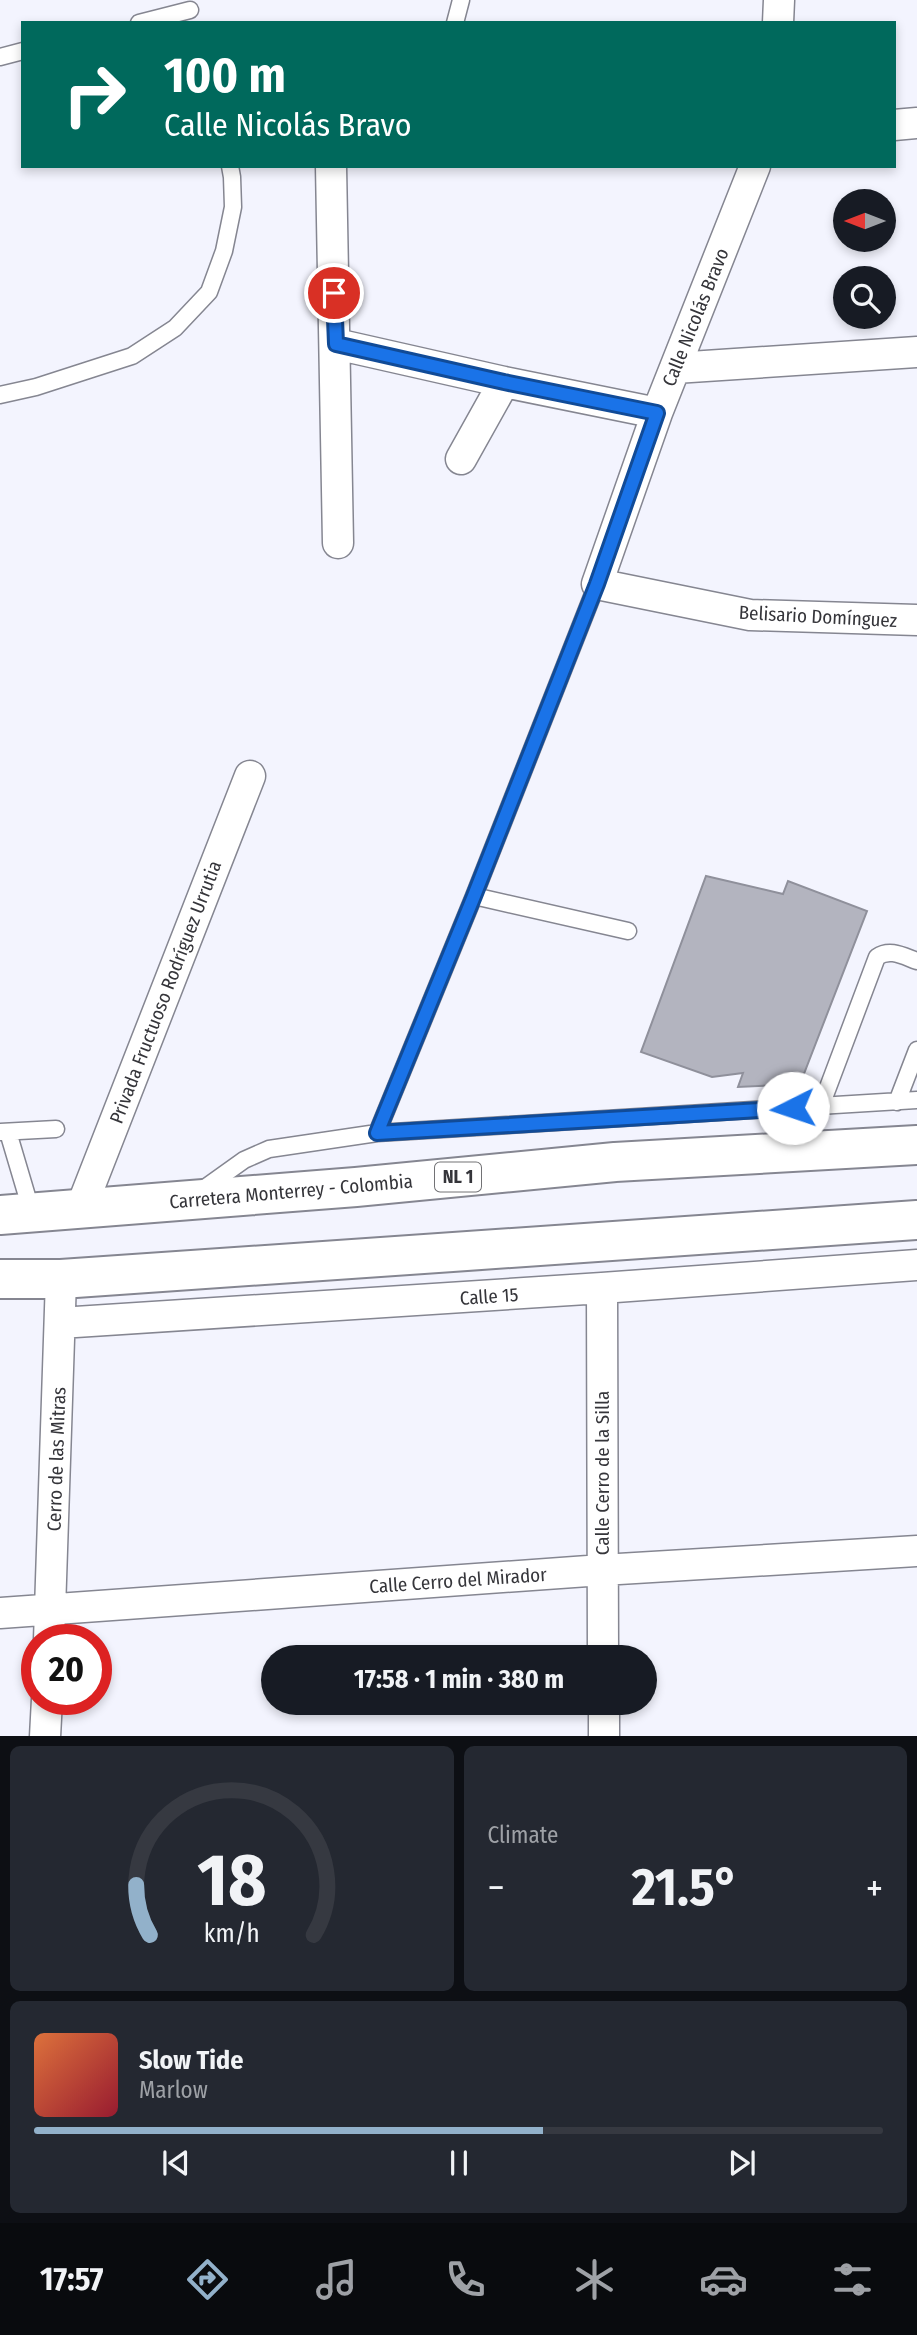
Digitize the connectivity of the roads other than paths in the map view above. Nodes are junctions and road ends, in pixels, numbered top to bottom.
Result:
1 (461, 0) edge
2 (779, 0) edge
3 (190, 11) edge
4 (148, 21) edge
5 (456, 21) edge
6 (778, 21) edge
7 (21, 52) edge
8 (0, 57) edge
9 (917, 123) edge
10 (896, 125) edge
11 (230, 168) edge
12 (331, 168) edge
13 (754, 168) edge
14 (336, 344) junction
15 (917, 352) edge
16 (675, 368) junction
17 (504, 382) junction
18 (0, 395) edge
19 (657, 413) junction
20 (461, 459) dead end
21 (338, 543) dead end
22 (597, 584) junction
23 (917, 620) edge
24 (250, 776) dead end
25 (474, 896) junction
26 (628, 931) dead end
27 (917, 961) edge
28 (917, 1050) edge
29 (917, 1100) edge
30 (897, 1101) junction
31 (821, 1106) junction
32 (57, 1129) dead end
33 (4, 1132) edge
34 (377, 1133) junction
35 (917, 1145) edge
36 (188, 1200) junction
37 (81, 1208) junction
38 (16, 1214) edge
39 (917, 1220) edge
40 (917, 1265) edge
41 (0, 1279) edge
42 (61, 1279) junction
43 (602, 1288) junction
44 (60, 1323) junction
45 (917, 1551) edge
46 (602, 1570) junction
47 (50, 1609) junction
48 (0, 1613) edge
49 (50, 1624) edge
50 (603, 1645) edge
51 (46, 1715) edge
52 (604, 1715) edge
53 (45, 1736) edge
54 (604, 1736) edge

1 - 5 lane
2 - 6 street
3 - 4 lane
7 - 8 lane
9 - 10 street
11 - 18 lane
12 - 14 street
13 - 16 street, Calle Nicolás Bravo
14 - 17 street
14 - 21 street
15 - 16 street
16 - 19 street, Calle Nicolás Bravo
17 - 19 street
17 - 20 street
19 - 22 street, Calle Nicolás Bravo
22 - 23 street, Belisario Domínguez
22 - 25 lane, Calle Nicolás Bravo
24 - 37 street, Privada Fructuoso Rodríguez Urrutia
25 - 26 lane
25 - 34 lane, Calle Nicolás Bravo
27 - 31 lane
28 - 30 lane
29 - 30 lane
30 - 31 lane
31 - 34 lane
32 - 33 lane
33 - 38 lane
34 - 36 lane
35 - 36 main road, Carretera Monterrey - Colombia / NL 1
36 - 37 main road, Carretera Monterrey - Colombia / NL 1
37 - 38 main road, Carretera Monterrey - Colombia / NL 1
39 - 42 main road
40 - 43 street, Calle 15
41 - 42 main road
42 - 44 street, Cerro de las Mitras
43 - 44 street, Calle 15
43 - 46 street, Calle Cerro de la Silla
44 - 47 street, Cerro de las Mitras
45 - 46 street, Calle Cerro del Mirador
46 - 47 street, Calle Cerro del Mirador
46 - 50 street, Calle Cerro de la Silla
47 - 48 street, Calle Cerro del Mirador
47 - 49 street, Cerro de las Mitras
51 - 53 street
52 - 54 street

